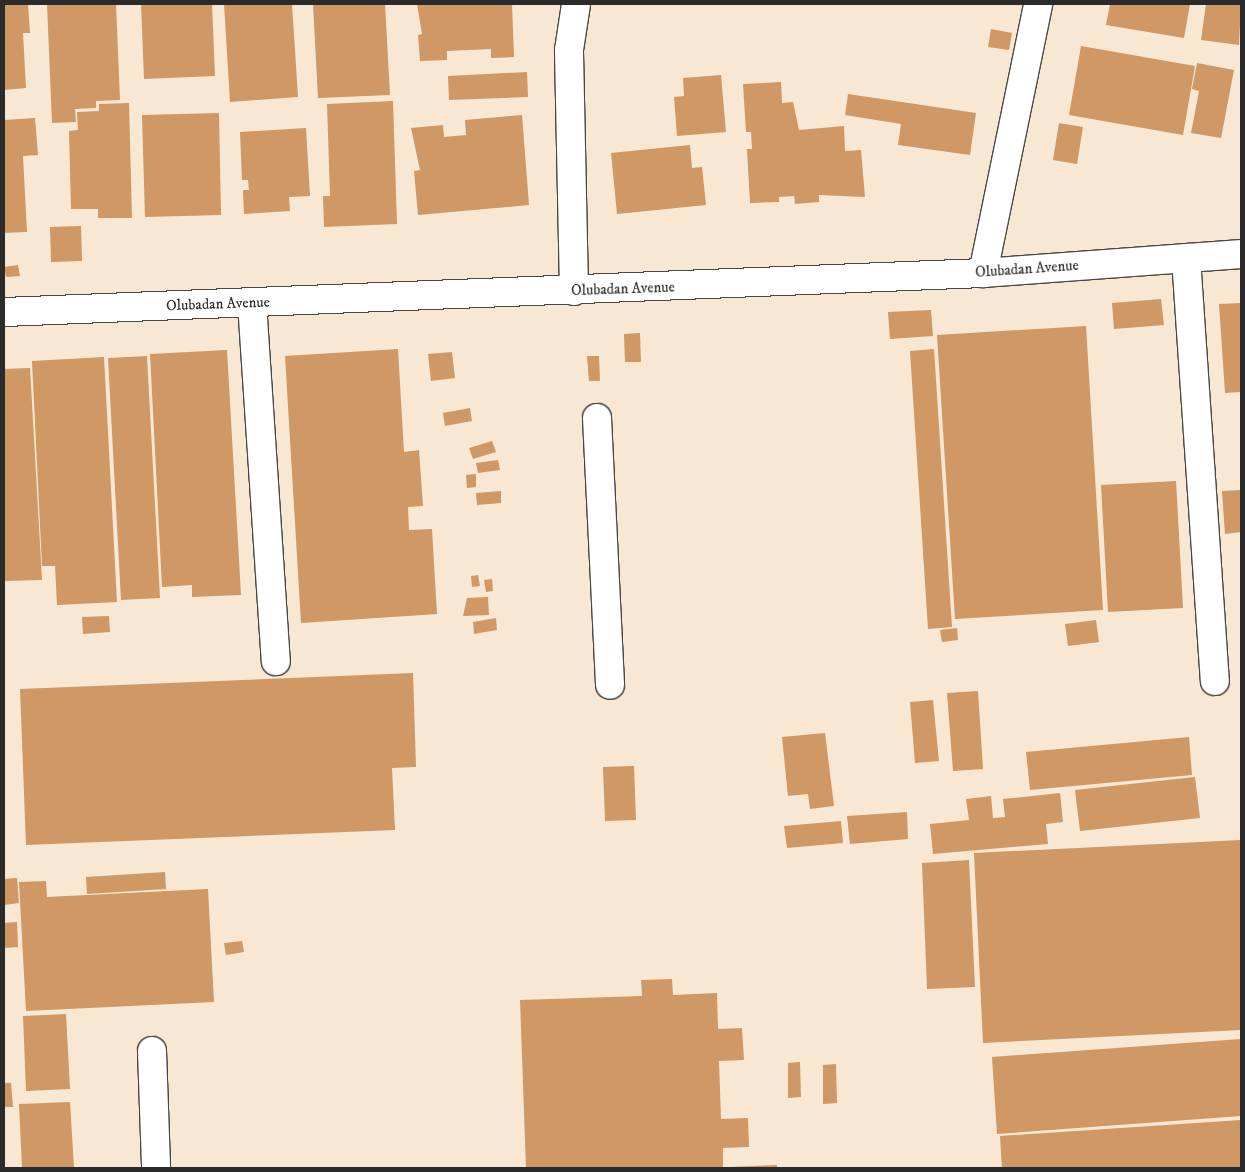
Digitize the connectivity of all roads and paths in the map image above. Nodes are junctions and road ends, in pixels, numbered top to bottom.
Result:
1 (576, 4) edge
2 (1038, 4) edge
3 (1241, 254) edge
4 (1186, 258) junction
5 (983, 273) junction
6 (574, 291) junction
7 (252, 303) junction
8 (4, 312) edge
9 (597, 418) dead end
10 (276, 661) dead end
11 (1215, 682) dead end
12 (610, 685) dead end
13 (152, 1051) dead end
14 (156, 1168) edge

1 - 6 street
2 - 5 street
3 - 4 street, Olubadan Avenue
4 - 5 street, Olubadan Avenue
4 - 11 street
5 - 6 street, Olubadan Avenue
6 - 7 street, Olubadan Avenue
7 - 8 street, Olubadan Avenue
7 - 10 street
9 - 12 street
13 - 14 street

